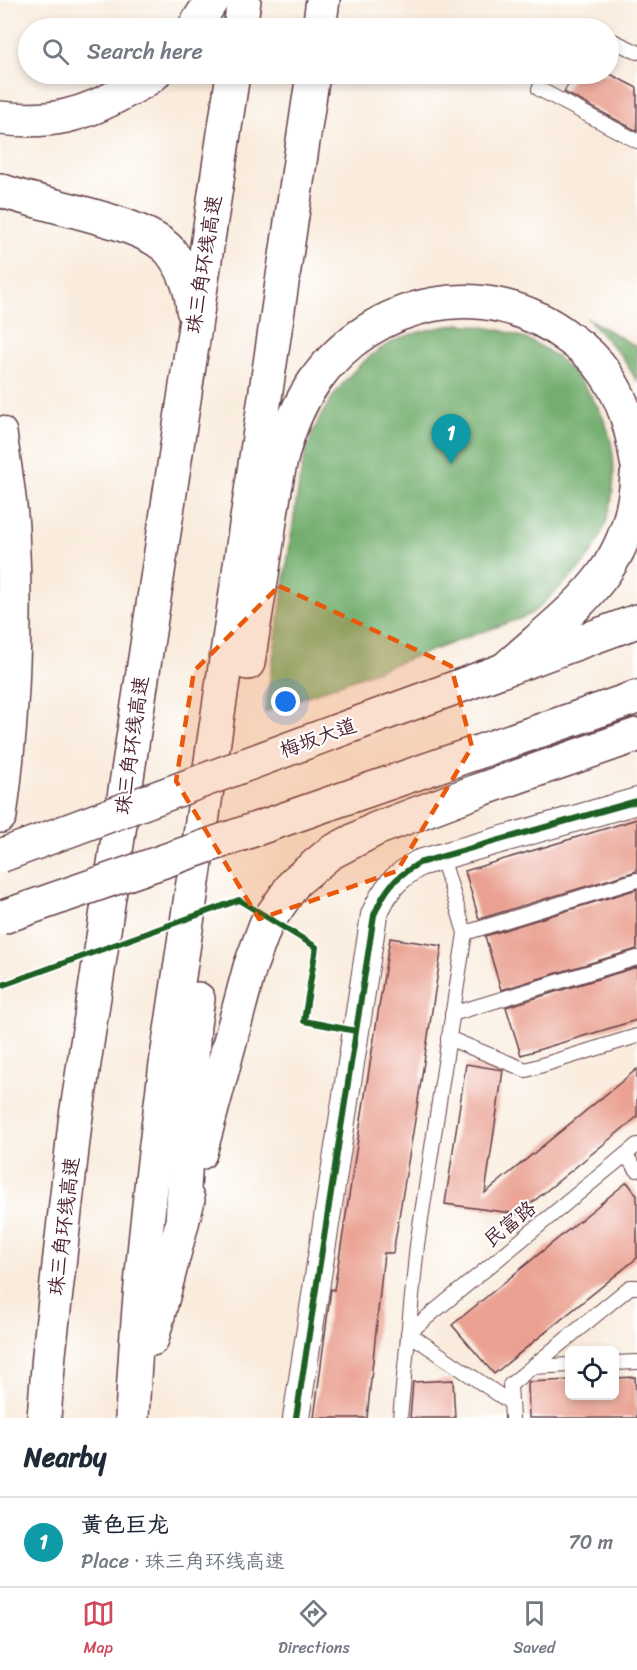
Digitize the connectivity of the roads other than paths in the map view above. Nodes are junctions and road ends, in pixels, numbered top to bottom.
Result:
1 (212, 0) edge
2 (244, 0) edge
3 (324, 0) edge
4 (200, 18) edge
5 (241, 18) edge
6 (321, 18) edge
7 (619, 44) edge
8 (637, 52) edge
9 (137, 84) edge
10 (231, 84) edge
11 (312, 84) edge
12 (539, 89) dead end
13 (0, 118) edge
14 (637, 141) edge
15 (0, 190) edge
16 (194, 329) junction
17 (0, 433) edge
18 (637, 462) edge
19 (637, 475) edge
20 (637, 621) edge
21 (505, 669) junction
22 (637, 697) edge
23 (637, 735) edge
24 (637, 801) edge
25 (0, 816) edge
26 (0, 856) edge
27 (442, 857) junction
28 (637, 880) edge
29 (0, 918) edge
30 (465, 933) junction
31 (637, 958) edge
32 (452, 1014) junction
33 (637, 1036) edge
34 (448, 1038) junction
35 (637, 1145) edge
36 (625, 1155) junction
37 (637, 1170) edge
38 (182, 1222) junction
39 (634, 1287) edge
40 (408, 1333) junction
41 (637, 1362) edge
42 (619, 1363) edge
43 (565, 1365) edge
44 (532, 1367) junction
45 (511, 1402) junction
46 (44, 1418) edge
47 (133, 1418) edge
48 (296, 1418) edge
49 (400, 1418) edge
50 (512, 1418) edge

1 - 4 main road
2 - 5 main road
3 - 6 main road
7 - 8 lane
9 - 13 main road
10 - 16 main road, 珠三角环线高速
11 - 47 main road
12 - 14 lane
15 - 16 main road
16 - 46 main road, 珠三角环线高速
17 - 25 main road
18 - 38 main road
19 - 21 main road
20 - 21 main road, 梅坂大道
21 - 26 main road, 梅坂大道, bridge
22 - 29 main road, bridge
23 - 38 main road
24 - 27 street
27 - 30 lane
27 - 48 street
28 - 30 lane
30 - 32 lane
31 - 32 lane
32 - 34 lane
33 - 34 lane
34 - 40 lane
35 - 36 lane, 民富路
36 - 37 lane
36 - 40 lane, 民富路
38 - 47 main road
39 - 44 lane
40 - 45 lane
40 - 49 lane
41 - 42 lane
43 - 44 lane
44 - 45 lane
45 - 50 lane

